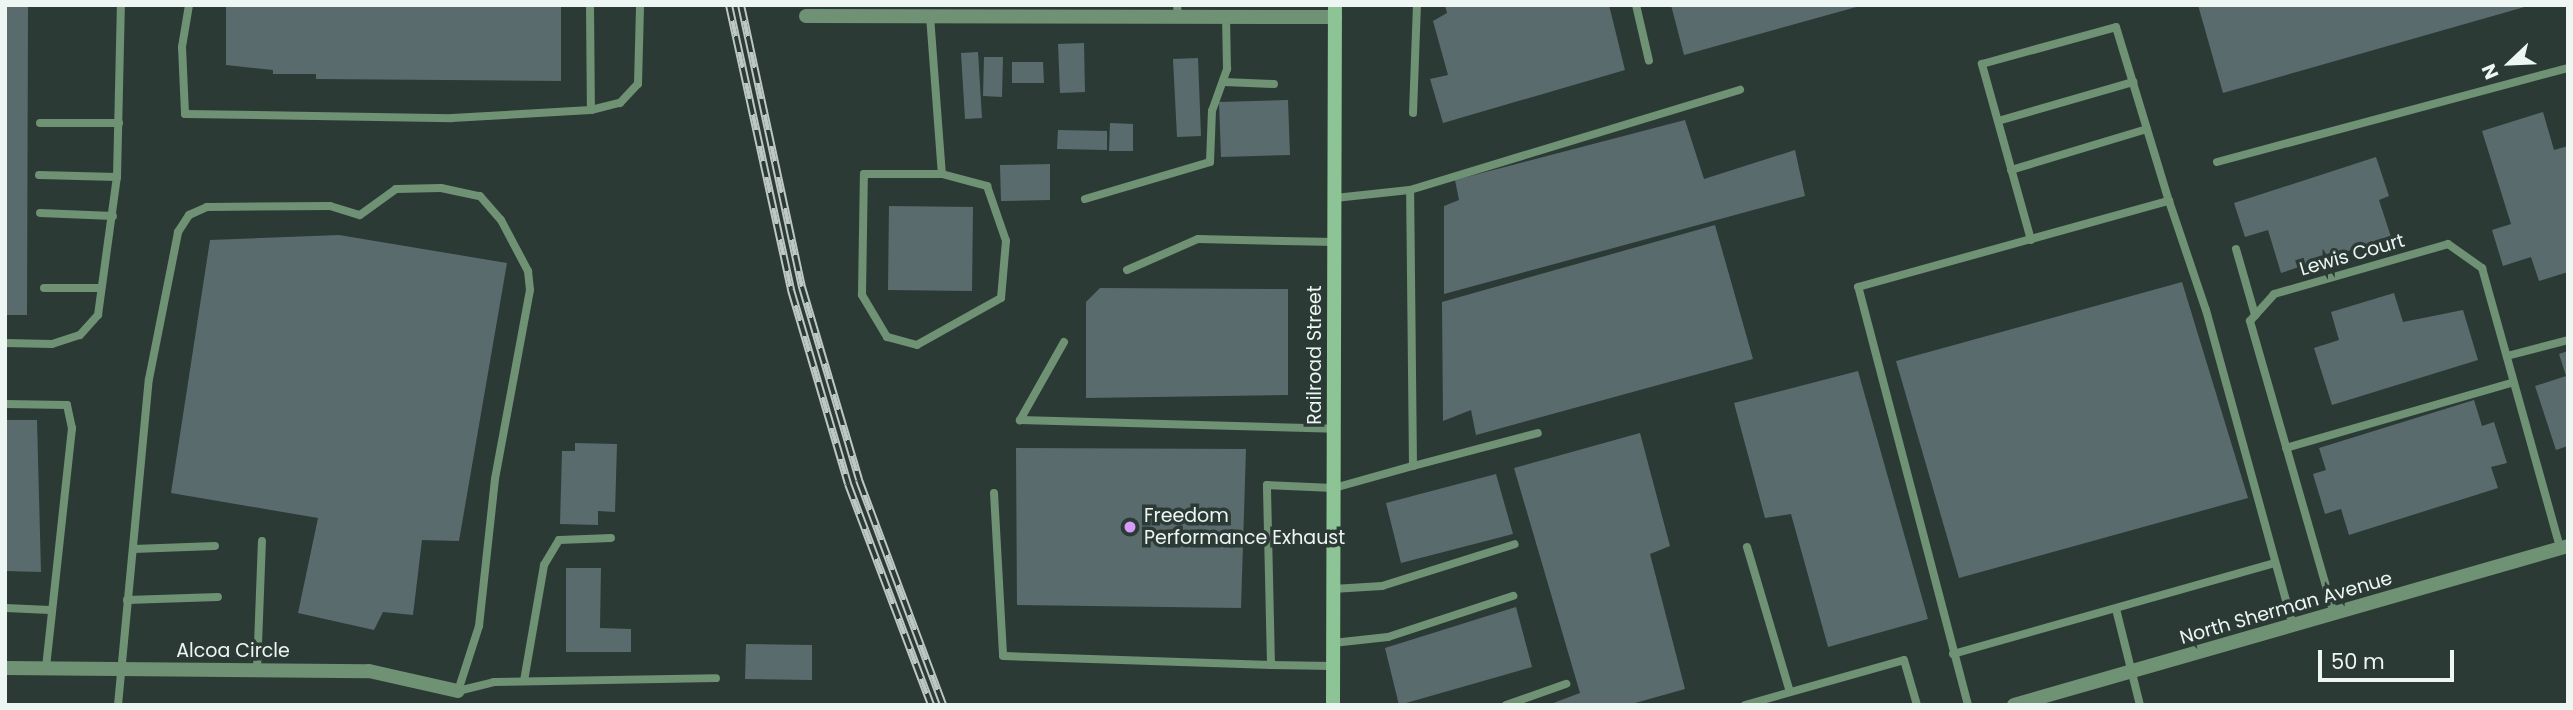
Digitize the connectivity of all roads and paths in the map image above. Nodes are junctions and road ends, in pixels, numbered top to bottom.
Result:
1 (121, 5) edge
2 (189, 5) edge
3 (590, 5) edge
4 (640, 5) edge
5 (1417, 5) edge
6 (1636, 5) edge
7 (1177, 11) edge
8 (1335, 11) edge
9 (806, 16) dead end
10 (930, 16) junction
11 (1226, 17) junction
12 (1649, 61) dead end
13 (2568, 68) edge
14 (1224, 82) junction
15 (2133, 82) junction
16 (1274, 84) dead end
17 (1740, 90) dead end
18 (591, 110) junction
19 (1413, 113) dead end
20 (1997, 121) junction
21 (40, 123) dead end
22 (119, 123) junction
23 (2147, 129) junction
24 (2217, 162) dead end
25 (2011, 170) junction
26 (942, 174) junction
27 (39, 175) dead end
28 (117, 177) junction
29 (1410, 190) junction
30 (1335, 198) junction
31 (1085, 199) dead end
32 (2169, 201) junction
33 (40, 213) dead end
34 (113, 216) junction
35 (2031, 240) junction
36 (1335, 242) junction
37 (2236, 249) dead end
38 (1127, 270) dead end
39 (44, 288) dead end
40 (101, 288) junction
41 (2255, 315) junction
42 (2568, 340) edge
43 (1064, 342) dead end
44 (5, 343) edge
45 (2507, 356) junction
46 (2514, 382) junction
47 (5, 404) edge
48 (1334, 429) junction
49 (1538, 433) dead end
50 (2286, 448) junction
51 (1413, 466) junction
52 (1334, 488) junction
53 (994, 493) dead end
54 (611, 538) dead end
55 (262, 541) dead end
56 (1515, 544) dead end
57 (215, 546) dead end
58 (1747, 547) dead end
59 (2564, 547) edge
60 (133, 549) junction
61 (2274, 563) junction
62 (1333, 589) junction
63 (1513, 596) dead end
64 (218, 597) dead end
65 (127, 600) junction
66 (5, 608) edge
67 (2116, 609) junction
68 (50, 610) junction
69 (2334, 614) junction
70 (2293, 625) junction
71 (1333, 643) junction
72 (1953, 654) junction
73 (1271, 665) junction
74 (1333, 666) junction
75 (5, 668) edge
76 (46, 669) junction
77 (119, 669) junction
78 (257, 670) junction
79 (2131, 672) junction
80 (716, 678) dead end
81 (524, 681) junction
82 (1566, 684) dead end
83 (458, 691) junction
84 (1790, 692) junction
85 (1750, 704) edge
86 (118, 705) edge
87 (1333, 705) edge
88 (1506, 705) edge
89 (1917, 705) edge
90 (1968, 705) edge
91 (2014, 705) edge
92 (2140, 705) edge

1 - 22 lane
2 - 18 lane
3 - 18 lane
4 - 18 lane
5 - 19 lane
6 - 12 lane
7 - 10 street
7 - 11 street
8 - 11 street
8 - 30 main road, Railroad Street
9 - 10 street
10 - 26 lane
11 - 14 lane
13 - 24 lane
14 - 16 lane
14 - 31 lane
15 - 20 lane
15 - 20 lane
15 - 23 lane
17 - 29 lane
20 - 25 lane
21 - 22 lane
22 - 28 lane
23 - 25 lane
23 - 32 lane
25 - 35 lane
26 - 26 lane
27 - 28 lane
28 - 34 lane
29 - 30 lane
29 - 51 lane
30 - 36 main road, Railroad Street
32 - 35 lane
32 - 61 lane
33 - 34 lane
34 - 40 lane
35 - 72 lane
36 - 38 lane
36 - 48 main road, Railroad Street
37 - 41 lane
39 - 40 lane
40 - 44 lane
41 - 45 lane, Lewis Court
41 - 50 lane
42 - 45 lane
43 - 48 lane
45 - 46 lane, Lewis Court
46 - 50 lane
46 - 59 lane, Lewis Court
47 - 68 lane
48 - 52 main road, Railroad Street
49 - 51 lane
50 - 69 lane
51 - 52 lane
52 - 62 main road, Railroad Street
52 - 73 lane
53 - 73 lane
54 - 81 lane
55 - 78 lane
56 - 62 lane
57 - 60 lane
58 - 84 lane
59 - 69 street, North Sherman Avenue
60 - 65 lane
60 - 83 lane
61 - 67 lane
61 - 70 lane
62 - 71 main road, Railroad Street
63 - 71 lane
64 - 65 lane
65 - 77 lane
66 - 68 lane
67 - 72 lane
67 - 79 lane
68 - 76 lane
69 - 70 street, North Sherman Avenue
70 - 79 street, North Sherman Avenue
71 - 74 main road, Railroad Street
72 - 90 lane
73 - 74 lane
74 - 87 main road, Railroad Street
75 - 76 street, Alcoa Circle
76 - 77 street, Alcoa Circle
77 - 78 street, Alcoa Circle
77 - 86 lane
78 - 83 street, Alcoa Circle
79 - 91 street, North Sherman Avenue
79 - 92 lane
80 - 81 lane
81 - 83 lane
82 - 88 lane
84 - 85 lane
84 - 89 lane

